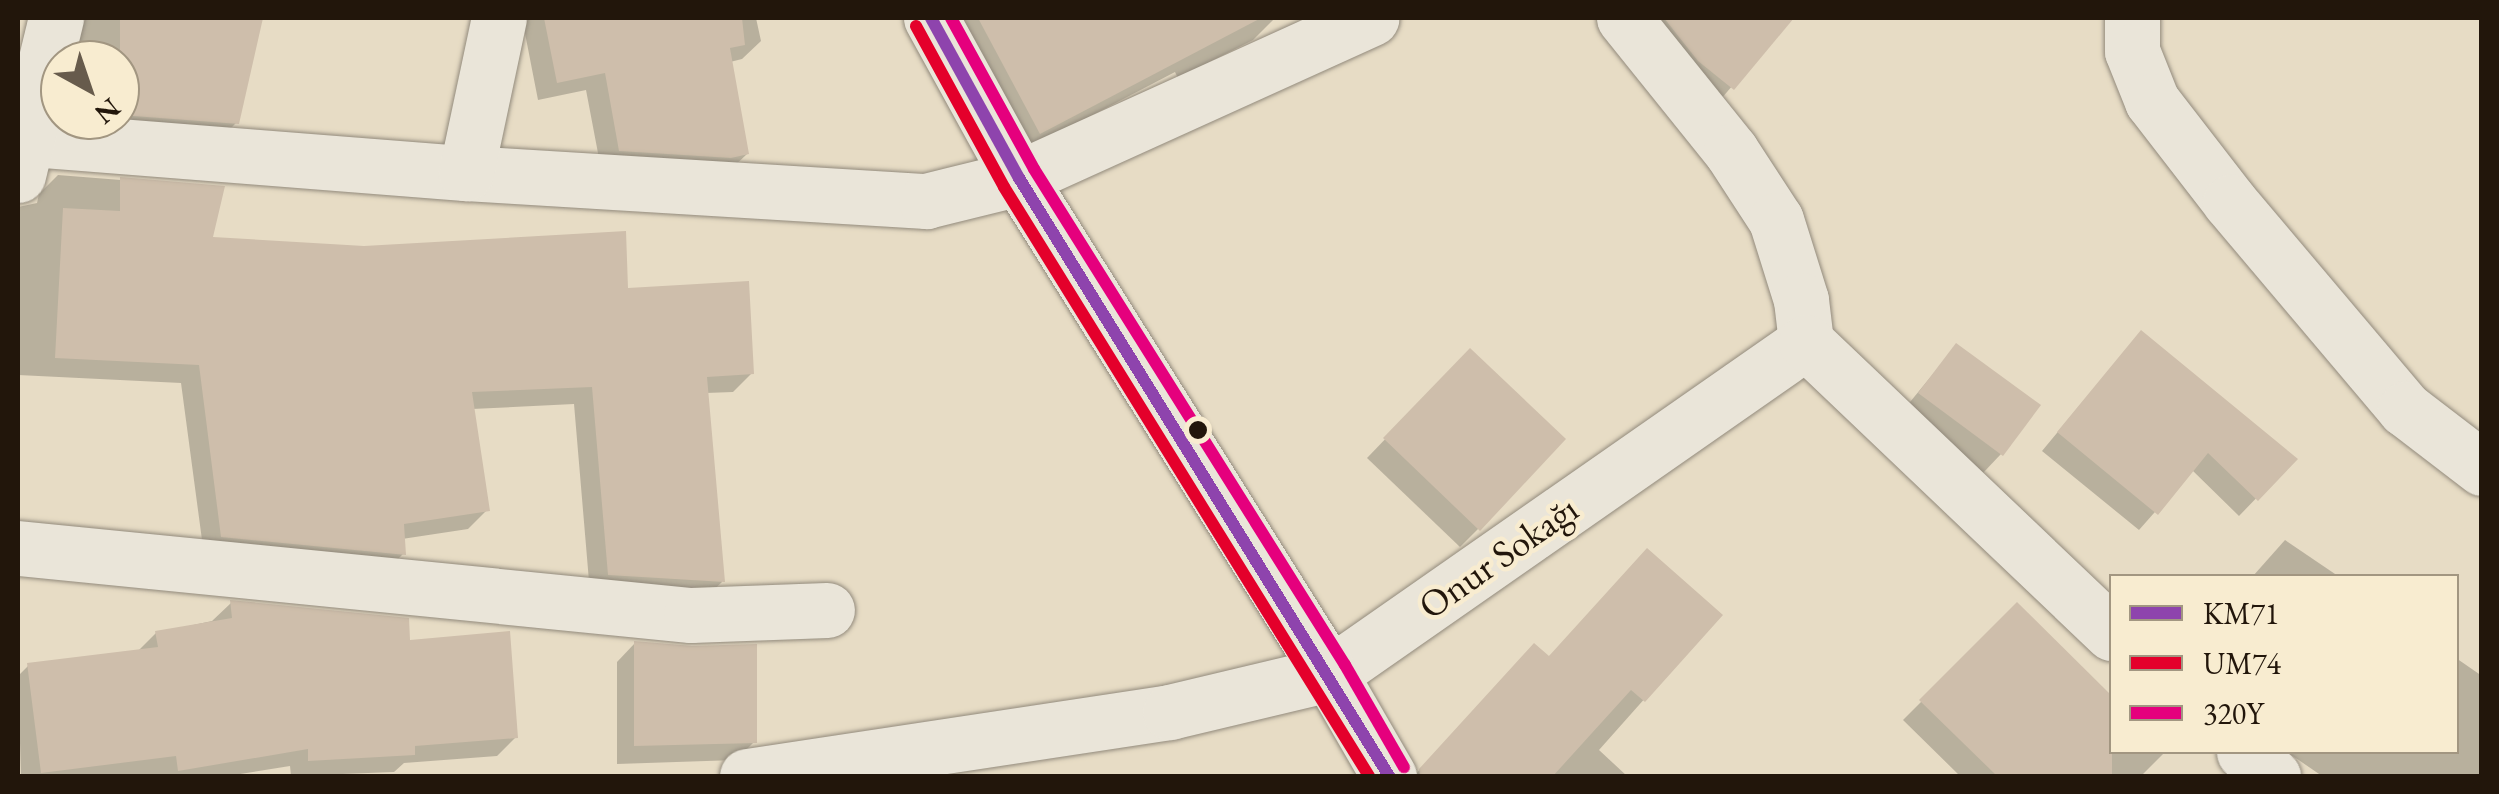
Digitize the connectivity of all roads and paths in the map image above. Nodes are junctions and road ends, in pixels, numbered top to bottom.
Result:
1 (56, 18) edge
2 (499, 18) edge
3 (931, 18) edge
4 (1371, 18) edge
5 (1624, 18) edge
6 (2132, 18) edge
7 (20, 151) edge
8 (466, 173) junction
9 (1019, 178) junction
10 (1806, 342) junction
11 (2482, 468) edge
12 (18, 548) edge
13 (827, 610) dead end
14 (2109, 630) edge
15 (1330, 674) junction
16 (2246, 754) edge
17 (866, 768) edge
18 (747, 776) edge
19 (1389, 776) edge
20 (2273, 776) edge

1 - 7 street
2 - 8 street
3 - 9 street
4 - 9 street
5 - 10 street
6 - 11 street
7 - 8 street
8 - 9 street
9 - 15 street
10 - 14 street
10 - 15 street, Onur Sokağı
12 - 13 street
15 - 17 street, Onur Sokağı
15 - 19 street
16 - 20 street
17 - 18 street, Onur Sokağı

